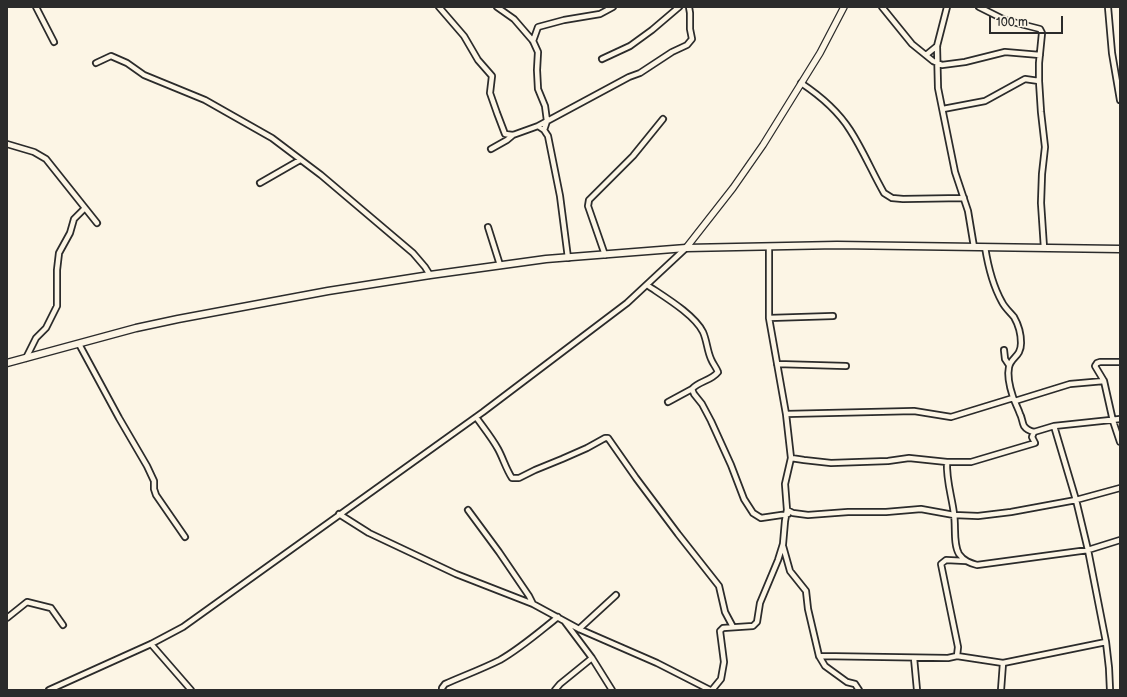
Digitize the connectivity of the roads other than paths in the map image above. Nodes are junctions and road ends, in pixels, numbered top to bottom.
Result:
1 (36, 7) edge
2 (440, 7) edge
3 (497, 7) edge
4 (613, 7) edge
5 (680, 7) edge
6 (689, 7) edge
7 (844, 7) edge
8 (882, 7) edge
9 (947, 7) edge
10 (979, 7) edge
11 (1108, 7) edge
12 (533, 41) junction
13 (54, 42) dead end
14 (937, 46) junction
15 (926, 55) junction
16 (1040, 55) junction
17 (602, 59) dead end
18 (96, 63) dead end
19 (938, 63) junction
20 (1039, 80) junction
21 (801, 83) junction
22 (1120, 100) edge
23 (943, 109) junction
24 (663, 119) dead end
25 (547, 121) junction
26 (538, 126) junction
27 (544, 130) junction
28 (513, 135) junction
29 (7, 144) edge
30 (491, 149) dead end
31 (300, 160) junction
32 (260, 183) dead end
33 (964, 198) junction
34 (85, 208) junction
35 (97, 223) dead end
36 (488, 227) dead end
37 (769, 246) junction
38 (974, 247) junction
39 (985, 247) junction
40 (686, 248) junction
41 (1044, 248) junction
42 (1120, 249) edge
43 (605, 255) junction
44 (568, 258) junction
45 (500, 265) junction
46 (430, 275) junction
47 (647, 285) junction
48 (833, 316) dead end
49 (769, 318) junction
50 (79, 344) junction
51 (1004, 350) dead end
52 (26, 358) junction
53 (1120, 362) edge
54 (7, 363) edge
55 (777, 364) junction
56 (1009, 365) junction
57 (846, 366) dead end
58 (1104, 380) junction
59 (692, 389) junction
60 (1014, 400) junction
61 (668, 402) dead end
62 (786, 414) junction
63 (476, 417) junction
64 (1120, 419) edge
65 (1113, 421) junction
66 (1054, 426) junction
67 (1033, 434) junction
68 (1120, 442) edge
69 (791, 458) junction
70 (947, 462) junction
71 (1120, 488) edge
72 (1076, 500) junction
73 (468, 510) dead end
74 (787, 512) junction
75 (339, 514) junction
76 (954, 515) junction
77 (184, 537) dead end
78 (1120, 540) edge
79 (783, 544) junction
80 (1088, 550) junction
81 (966, 562) junction
82 (616, 595) dead end
83 (533, 604) junction
84 (558, 617) junction
85 (7, 618) edge
86 (565, 621) junction
87 (63, 625) dead end
88 (733, 627) junction
89 (579, 629) junction
90 (1106, 642) junction
91 (151, 644) junction
92 (819, 656) junction
93 (958, 656) junction
94 (592, 658) junction
95 (914, 658) junction
96 (1003, 664) junction
97 (49, 690) edge
98 (191, 690) edge
99 (442, 690) edge
100 (555, 690) edge
101 (612, 690) edge
102 (711, 690) edge
103 (859, 690) edge
104 (917, 690) edge
105 (1002, 690) edge
106 (1110, 690) edge

1 - 13 street
2 - 28 street
3 - 12 street
4 - 12 street
5 - 17 street
6 - 25 street
7 - 21 street
8 - 15 street
9 - 14 street
10 - 16 street
11 - 22 street
12 - 25 street
14 - 15 street
14 - 19 street
15 - 19 street
16 - 19 street
16 - 20 street
18 - 31 street
19 - 23 street
20 - 23 street
20 - 41 street
21 - 33 street
21 - 40 street
23 - 33 street
24 - 43 street
25 - 26 street
25 - 27 street
26 - 27 street
26 - 28 street
27 - 44 street
28 - 30 street
29 - 34 street
31 - 32 street
31 - 46 street
33 - 38 street
34 - 35 street
34 - 52 street
36 - 45 street
37 - 38 main road
37 - 40 main road
37 - 49 street
38 - 39 main road
39 - 41 main road
39 - 56 street
40 - 43 main road
40 - 47 street
41 - 42 main road
43 - 44 main road
44 - 45 main road
45 - 46 main road
46 - 50 main road
47 - 59 street
47 - 63 street
48 - 49 street
49 - 55 street
50 - 52 main road
50 - 77 street
51 - 56 street
52 - 54 main road
53 - 58 street
55 - 57 street
55 - 62 street
56 - 60 street
58 - 60 street
58 - 65 street
59 - 61 street
59 - 74 street
60 - 62 street
60 - 67 street
62 - 69 street
63 - 75 street
63 - 88 street
64 - 65 street
65 - 66 street
65 - 68 street
66 - 67 street
66 - 72 street
67 - 70 street
69 - 70 street
69 - 74 street
70 - 76 street
71 - 72 street
72 - 76 street
72 - 80 street
73 - 83 street
74 - 76 street
74 - 79 street
75 - 83 street
75 - 91 street
76 - 81 street
78 - 80 street
79 - 88 street
79 - 92 street
80 - 81 street
80 - 90 street
81 - 93 street
82 - 89 street
83 - 84 street
84 - 86 street
84 - 99 street
85 - 87 street
86 - 89 street
86 - 94 street
88 - 102 street
89 - 102 street
90 - 96 street
90 - 106 street
91 - 97 street
91 - 98 street
92 - 95 street
92 - 103 street
93 - 95 street
93 - 96 street
94 - 100 street
94 - 101 street
95 - 104 street
96 - 105 street

